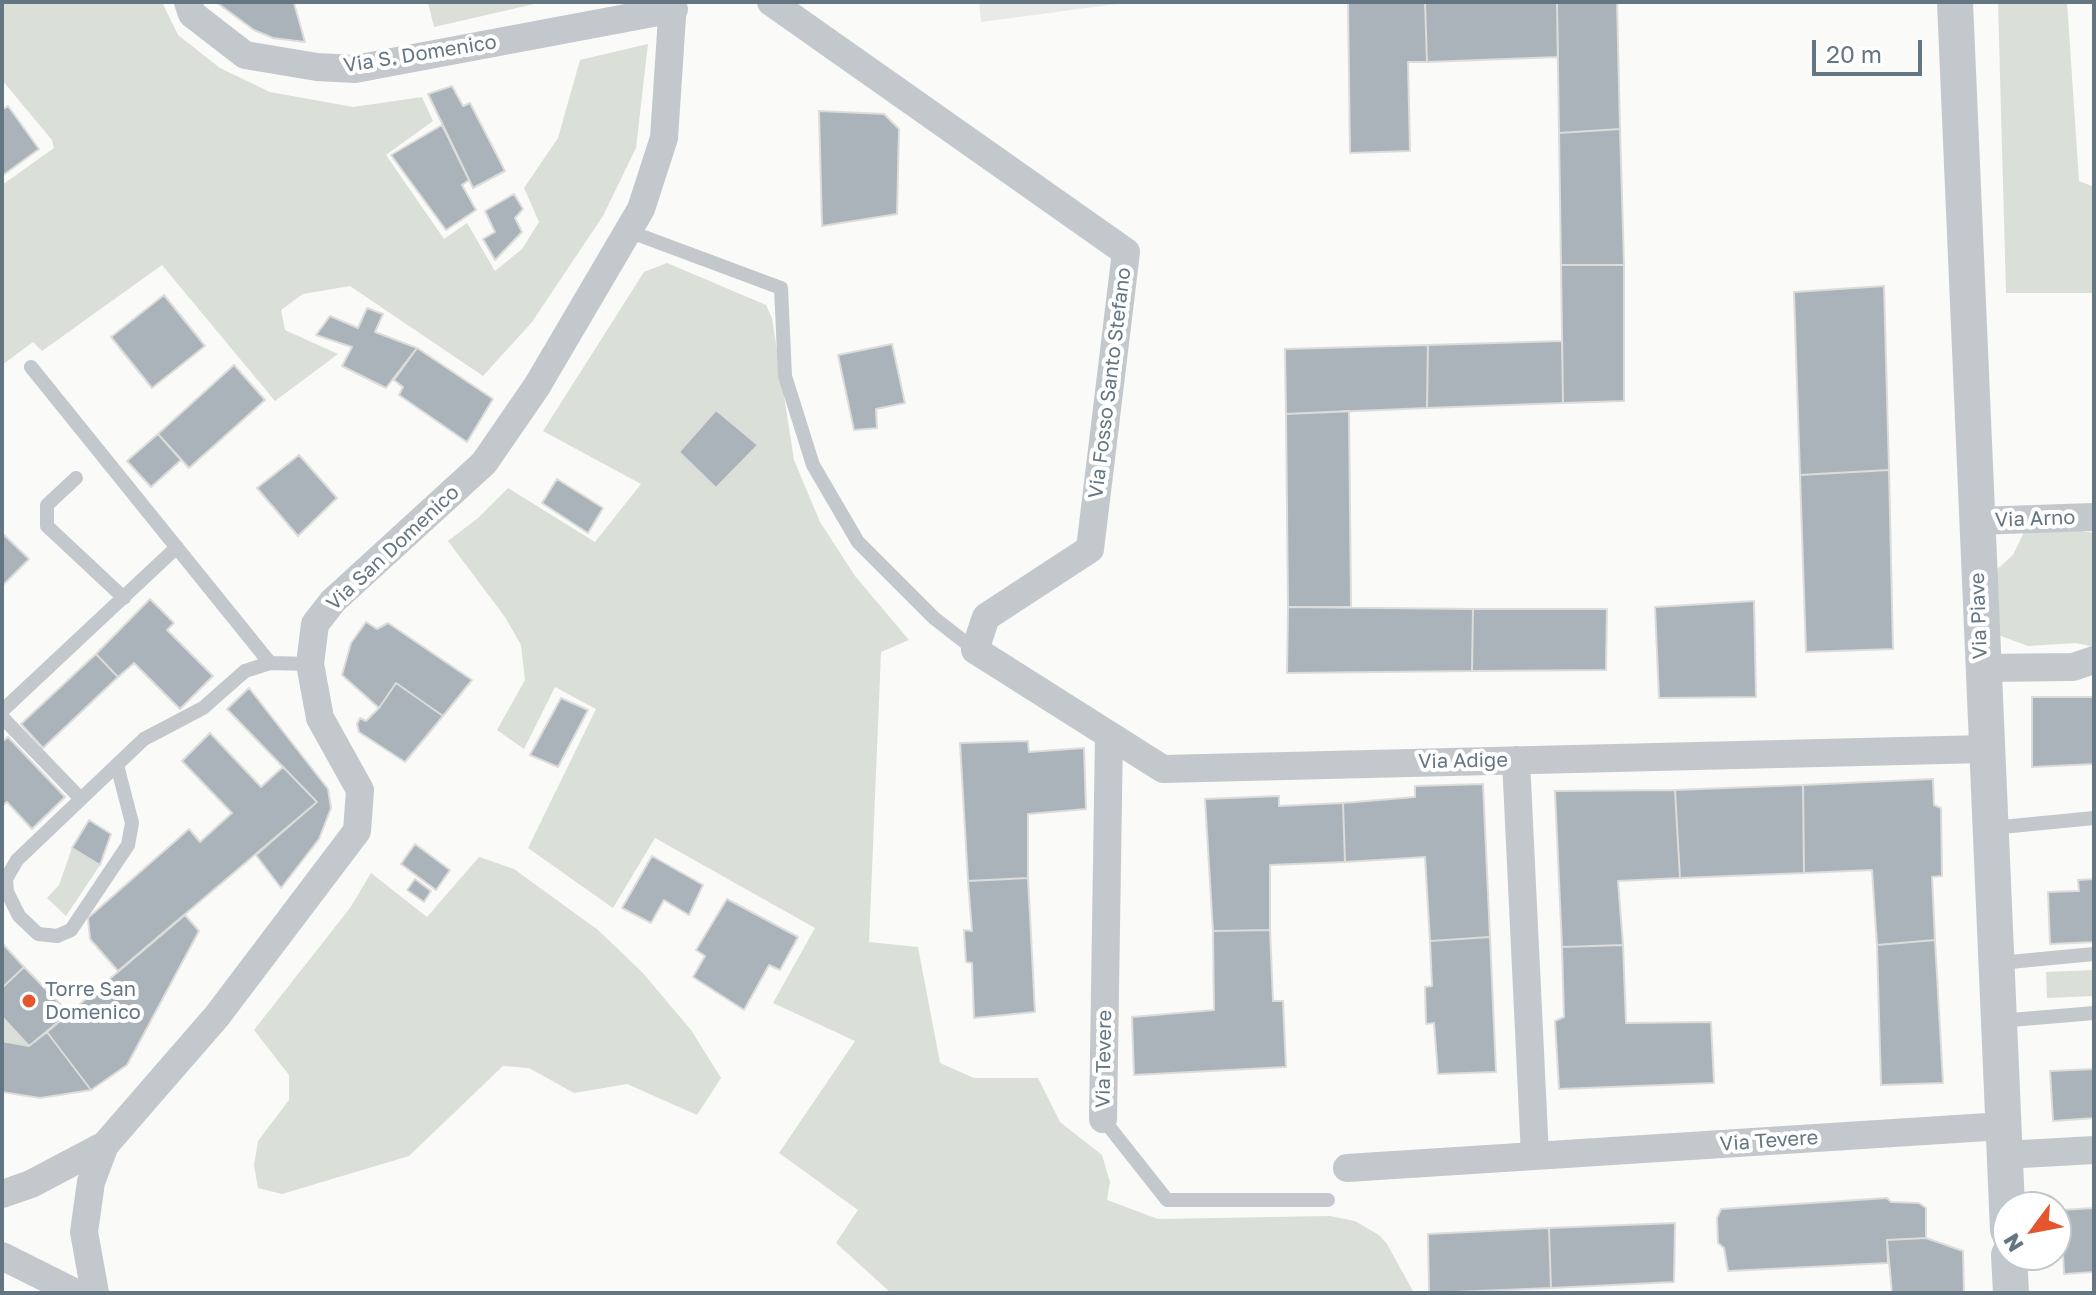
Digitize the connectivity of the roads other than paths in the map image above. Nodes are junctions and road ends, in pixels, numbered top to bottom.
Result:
1 (188, 2) edge
2 (771, 2) edge
3 (1955, 2) edge
4 (673, 5) edge
5 (628, 231) junction
6 (31, 367) dead end
7 (76, 478) dead end
8 (2094, 517) edge
9 (1975, 521) junction
10 (177, 547) junction
11 (124, 598) junction
12 (975, 650) junction
13 (2094, 660) edge
14 (270, 663) junction
15 (310, 664) junction
16 (1981, 668) junction
17 (2, 714) edge
18 (1109, 735) junction
19 (1985, 749) junction
20 (1516, 760) junction
21 (117, 765) junction
22 (81, 799) junction
23 (2094, 818) edge
24 (1989, 828) junction
25 (2094, 954) edge
26 (1995, 963) junction
27 (2094, 1013) edge
28 (1998, 1021) junction
29 (1103, 1119) joint
30 (2004, 1141) junction
31 (105, 1145) junction
32 (2094, 1150) edge
33 (1535, 1156) junction
34 (1347, 1168) dead end
35 (2006, 1191) edge
36 (2, 1194) edge
37 (1328, 1200) dead end
38 (2, 1256) edge
39 (2010, 1271) edge
40 (76, 1293) edge
41 (95, 1293) edge
42 (2011, 1293) edge

1 - 4 street, Via S. Domenico
2 - 12 street, Via Fosso Santo Stefano
3 - 9 street, Via Piave
4 - 5 street, Via San Domenico
5 - 12 lane
5 - 15 street, Via San Domenico
6 - 10 lane
7 - 11 lane
8 - 9 street, Via Arno
9 - 16 street, Via Piave
10 - 11 lane
10 - 14 lane
11 - 17 lane
12 - 18 street, Via Adige
13 - 16 street
14 - 15 lane
14 - 21 lane
15 - 31 street, Via San Domenico
16 - 19 street, Via Piave
17 - 22 lane
18 - 20 street, Via Adige
18 - 29 street, Via Tevere
19 - 20 street, Via Adige
19 - 24 street, Via Piave
20 - 33 street
21 - 22 lane
21 - 22 lane
23 - 24 lane
24 - 26 street, Via Piave
25 - 26 lane
26 - 28 street, Via Piave
27 - 28 lane
28 - 30 street, Via Piave
29 - 37 lane, Via Tevere
30 - 32 street, Via Tevere
30 - 33 street, Via Tevere
30 - 35 street, Via Piave
31 - 36 street, Via San Domenico
31 - 41 street, Via San Domenico
33 - 34 street, Via Tevere
38 - 40 street
39 - 42 street

